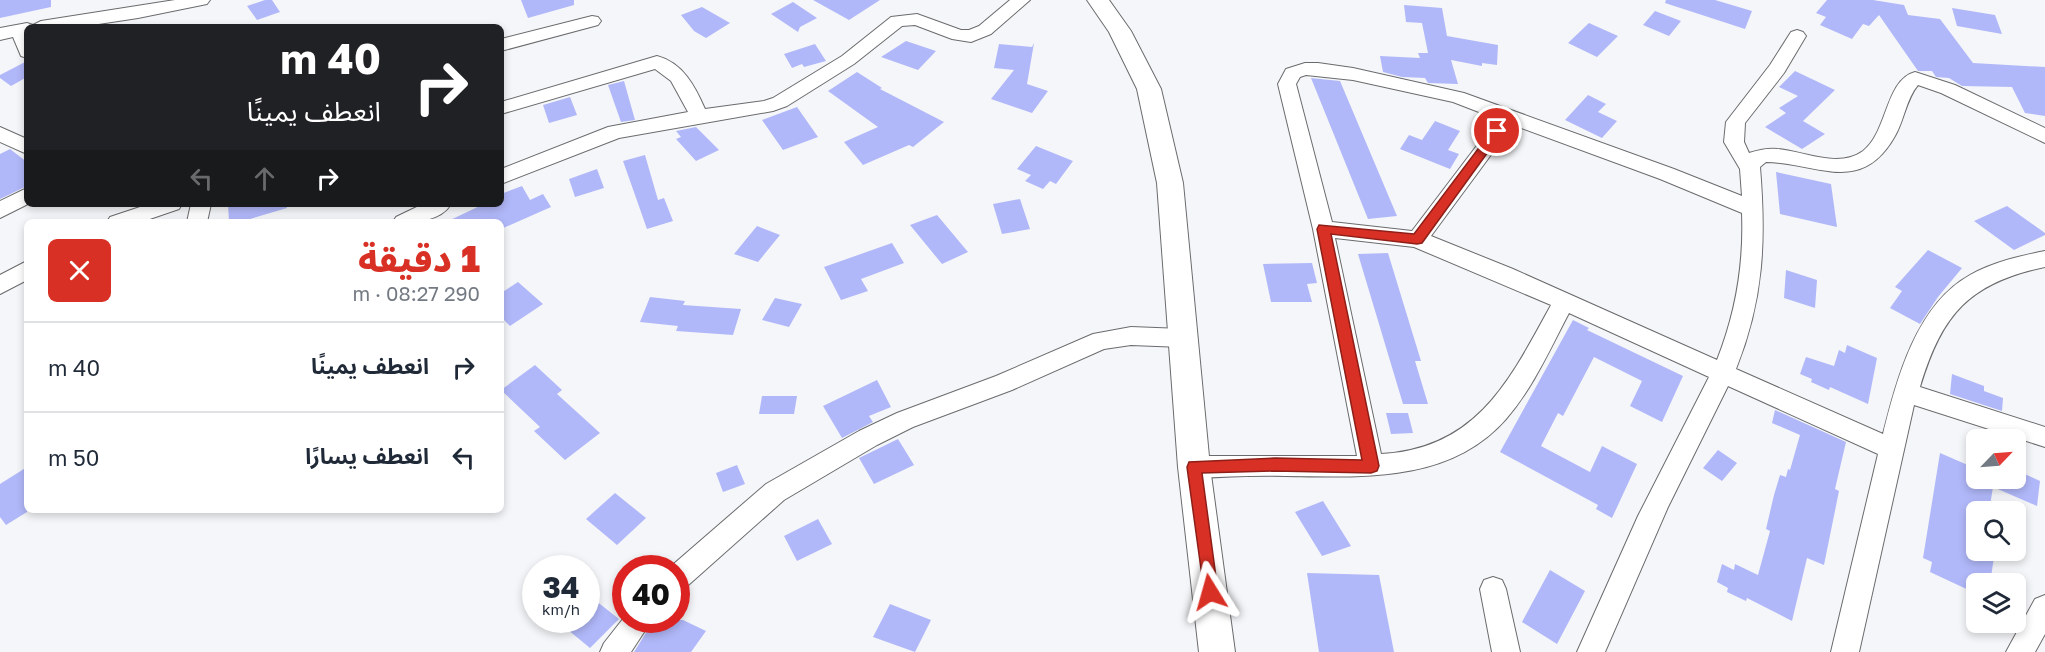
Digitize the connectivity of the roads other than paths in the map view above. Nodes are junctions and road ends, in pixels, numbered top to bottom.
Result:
1 (201, 0) edge
2 (1021, 0) edge
3 (1098, 0) edge
4 (592, 21) dead end
5 (62, 24) edge
6 (23, 30) edge
7 (0, 34) edge
8 (1797, 36) dead end
9 (504, 44) edge
10 (504, 107) edge
11 (699, 116) junction
12 (1509, 116) junction
13 (2045, 136) edge
14 (3, 139) edge
15 (24, 146) edge
16 (1750, 167) junction
17 (504, 176) edge
18 (24, 197) edge
19 (163, 207) edge
20 (435, 207) edge
21 (1753, 209) junction
22 (0, 210) edge
23 (126, 219) edge
24 (409, 219) edge
25 (1323, 229) junction
26 (1417, 239) junction
27 (2045, 259) edge
28 (24, 272) edge
29 (0, 286) edge
30 (1564, 302) junction
31 (1182, 338) junction
32 (1722, 374) junction
33 (1905, 392) junction
34 (2045, 437) edge
35 (1892, 449) junction
36 (1371, 466) junction
37 (1194, 467) junction
38 (690, 567) edge
39 (1493, 589) dead end
40 (2045, 608) edge
41 (628, 633) edge
42 (614, 652) edge
43 (1217, 652) edge
44 (1506, 652) edge
45 (1591, 652) edge
46 (1845, 652) edge
47 (2020, 652) edge

1 - 5 street
2 - 11 street
3 - 31 street
4 - 9 street
6 - 7 street
8 - 16 street
10 - 11 street
11 - 17 street
12 - 21 street
12 - 25 street
12 - 26 street
13 - 16 street
14 - 15 street
16 - 21 street
18 - 22 street
19 - 23 street
20 - 24 street
21 - 32 street
25 - 26 street
25 - 36 street
26 - 30 street
27 - 33 street
28 - 29 street
30 - 32 street
30 - 36 street
31 - 37 street
31 - 38 street
32 - 35 street
32 - 45 street
33 - 34 street
33 - 35 street
35 - 46 street
36 - 37 street
37 - 43 street
39 - 44 street
40 - 47 street
41 - 42 street

